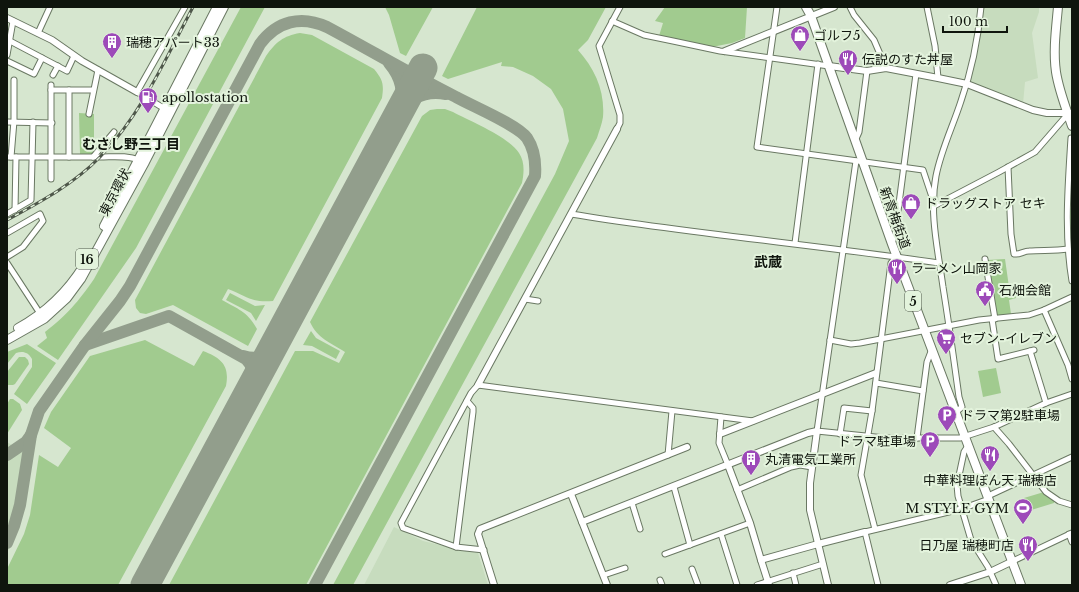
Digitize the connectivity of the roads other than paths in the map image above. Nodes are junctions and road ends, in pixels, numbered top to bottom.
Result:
1 (50, 7) edge
2 (185, 7) edge
3 (212, 7) edge
4 (217, 7) edge
5 (224, 7) edge
6 (229, 7) edge
7 (620, 7) edge
8 (777, 7) edge
9 (806, 7) edge
10 (834, 7) edge
11 (850, 7) edge
12 (928, 7) edge
13 (982, 7) edge
14 (1058, 7) edge
15 (810, 11) edge
16 (7, 18) edge
17 (13, 22) junction
18 (612, 22) junction
19 (773, 31) junction
20 (38, 33) junction
21 (211, 33) junction
22 (10, 41) junction
23 (725, 51) junction
24 (7, 55) edge
25 (74, 56) junction
26 (42, 58) junction
27 (769, 58) junction
28 (7, 61) edge
29 (818, 64) junction
30 (58, 66) junction
31 (828, 66) junction
32 (886, 68) junction
33 (98, 70) junction
34 (867, 71) junction
35 (916, 74) junction
36 (53, 75) dead end
37 (182, 75) junction
38 (938, 78) junction
39 (14, 80) dead end
40 (967, 84) junction
41 (7, 89) edge
42 (14, 89) junction
43 (69, 90) junction
44 (93, 90) junction
45 (137, 92) junction
46 (165, 109) junction
47 (1070, 113) edge
48 (89, 114) dead end
49 (14, 121) junction
50 (7, 122) edge
51 (33, 122) junction
52 (52, 123) junction
53 (1072, 126) edge
54 (617, 129) joint
55 (114, 132) dead end
56 (1072, 138) edge
57 (855, 142) junction
58 (806, 153) junction
59 (93, 156) junction
60 (11, 157) edge
61 (69, 157) junction
62 (32, 158) junction
63 (51, 158) junction
64 (142, 161) junction
65 (859, 161) junction
66 (903, 167) junction
67 (1008, 167) junction
68 (51, 179) dead end
69 (934, 204) junction
70 (15, 210) junction
71 (7, 214) edge
72 (571, 214) junction
73 (7, 233) edge
74 (795, 243) junction
75 (892, 244) junction
76 (1068, 249) junction
77 (842, 250) junction
78 (7, 257) edge
79 (896, 257) junction
80 (985, 259) dead end
81 (7, 263) edge
82 (940, 263) junction
83 (1072, 281) edge
84 (1072, 297) edge
85 (525, 299) junction
86 (538, 301) dead end
87 (1044, 310) junction
88 (42, 316) junction
89 (994, 319) junction
90 (949, 326) junction
91 (925, 331) junction
92 (7, 334) edge
93 (7, 340) edge
94 (830, 340) junction
95 (881, 340) junction
96 (932, 349) junction
97 (876, 373) junction
98 (1072, 379) edge
99 (876, 382) junction
100 (478, 385) junction
101 (923, 391) junction
102 (822, 394) junction
103 (1072, 394) edge
104 (468, 402) junction
105 (1046, 403) junction
106 (672, 411) junction
107 (872, 411) junction
108 (956, 412) junction
109 (721, 417) junction
110 (753, 421) junction
111 (994, 427) junction
112 (817, 431) junction
113 (720, 434) junction
114 (840, 434) junction
115 (868, 437) junction
116 (965, 437) junction
117 (917, 438) junction
118 (968, 446) junction
119 (687, 447) dead end
120 (668, 455) junction
121 (1072, 457) edge
122 (728, 465) junction
123 (812, 467) junction
124 (1033, 476) junction
125 (674, 487) junction
126 (736, 490) junction
127 (571, 494) junction
128 (988, 498) junction
129 (1072, 499) edge
130 (632, 503) junction
131 (1070, 504) edge
132 (961, 509) junction
133 (582, 522) junction
134 (750, 523) junction
135 (640, 529) dead end
136 (875, 529) junction
137 (865, 532) junction
138 (721, 534) junction
139 (1070, 534) edge
140 (1072, 542) edge
141 (818, 544) junction
142 (690, 545) junction
143 (456, 547) junction
144 (484, 550) junction
145 (665, 554) dead end
146 (761, 560) junction
147 (1013, 561) junction
148 (823, 564) junction
149 (625, 568) dead end
150 (692, 569) dead end
151 (990, 572) junction
152 (793, 573) junction
153 (604, 575) junction
154 (768, 583) edge
155 (494, 585) edge
156 (607, 585) edge
157 (698, 585) edge
158 (737, 585) edge
159 (757, 585) edge
160 (796, 585) edge
161 (828, 585) edge
162 (878, 585) edge
163 (950, 585) edge
164 (996, 585) edge
165 (1022, 585) edge

1 - 20 street
2 - 45 street
3 - 37 main road
4 - 37 main road, 東京環状 / 16
5 - 21 main road, 東京環状 / 16
6 - 21 main road
7 - 18 street
8 - 19 street
9 - 15 main road, 新青梅街道 / 5
10 - 15 street
11 - 32 street
12 - 38 street
13 - 40 street
14 - 47 main road
15 - 19 street
15 - 31 main road, 新青梅街道 / 5
16 - 17 street
17 - 20 street
17 - 22 street
18 - 23 street
18 - 54 street
19 - 23 street
19 - 27 street
20 - 25 street
21 - 64 main road, 東京環状 / 16
22 - 24 street
22 - 26 street
23 - 27 street
25 - 30 street
25 - 33 street
26 - 28 street
26 - 30 street
27 - 29 street
27 - 58 street
29 - 31 street
29 - 58 street
30 - 36 street
31 - 34 street
31 - 57 main road, 新青梅街道 / 5
32 - 34 street
32 - 35 street
33 - 44 street
33 - 45 street
34 - 57 street
35 - 38 street
35 - 66 street
37 - 46 main road, 東京環状 / 16
38 - 40 street
39 - 42 street
40 - 47 street
40 - 69 street
41 - 42 street
42 - 49 street
43 - 44 street
43 - 52 street
43 - 61 street
44 - 48 street
45 - 46 street
46 - 64 main road, 東京環状 / 16
47 - 53 main road
47 - 67 street
49 - 50 street
49 - 51 street
49 - 60 street
51 - 52 street
51 - 62 street
52 - 63 street
54 - 72 street
55 - 59 street
56 - 76 street
57 - 65 main road, 新青梅街道 / 5
58 - 65 street
58 - 74 street
59 - 61 street
59 - 64 street
60 - 62 street
60 - 70 street
61 - 63 street
62 - 63 street
62 - 70 street
63 - 68 street
64 - 88 main road, 東京環状 / 16
65 - 66 street
65 - 75 main road, 新青梅街道 / 5
65 - 77 street
66 - 69 street
66 - 75 street
67 - 69 street
67 - 76 street
69 - 82 street
70 - 71 street
72 - 74 street
72 - 85 street
73 - 78 street
74 - 77 street
75 - 79 main road, 新青梅街道 / 5
76 - 83 street
77 - 79 street
77 - 94 street
79 - 82 street
79 - 91 main road, 新青梅街道 / 5
79 - 95 street
80 - 89 street
81 - 88 street
82 - 90 street
84 - 87 street
85 - 86 street
85 - 100 street
87 - 89 street
87 - 98 street
88 - 92 main road, 東京環状 / 16
88 - 93 main road, 東京環状 / 16
89 - 90 street
89 - 105 street
90 - 91 street
90 - 108 street
91 - 95 street
91 - 96 main road, 新青梅街道 / 5
94 - 95 street
94 - 102 street
95 - 97 street
96 - 101 street
96 - 108 main road, 新青梅街道 / 5
97 - 99 street
97 - 102 street
99 - 101 street
99 - 107 street
100 - 104 street
100 - 106 street
101 - 117 street
102 - 110 street
102 - 112 street
103 - 105 street
104 - 143 street
104 - 143 street
105 - 111 street
106 - 109 street
106 - 120 street
107 - 114 street
107 - 115 street
108 - 116 main road, 新青梅街道 / 5
109 - 110 street
109 - 113 street
110 - 113 street
111 - 116 street
111 - 124 street
112 - 114 street
112 - 122 street
112 - 123 street
113 - 122 street
114 - 115 street
115 - 117 street
115 - 136 street
116 - 117 street
116 - 118 main road, 新青梅街道 / 5
118 - 128 main road, 新青梅街道 / 5
118 - 132 street
119 - 120 street
120 - 127 street
121 - 124 street
122 - 125 street
122 - 126 street
123 - 126 street
123 - 141 street
124 - 128 street
124 - 131 street
125 - 130 street
125 - 142 street
126 - 134 street
127 - 133 street
127 - 144 street
128 - 132 street
128 - 147 main road, 新青梅街道 / 5
129 - 131 street
130 - 133 street
130 - 135 street
132 - 136 street
132 - 151 street
133 - 153 street
134 - 138 street
134 - 146 street
136 - 137 street
137 - 141 street
137 - 162 street
138 - 142 street
138 - 158 street
139 - 140 street
139 - 147 street
141 - 146 street
141 - 148 street
142 - 145 street
143 - 144 street
144 - 155 street
146 - 154 street
147 - 151 street
147 - 165 main road, 新青梅街道 / 5
148 - 152 street
148 - 161 street
149 - 153 street
150 - 157 street
151 - 163 street
151 - 164 street
152 - 154 street
152 - 160 street
153 - 156 street
154 - 159 street

